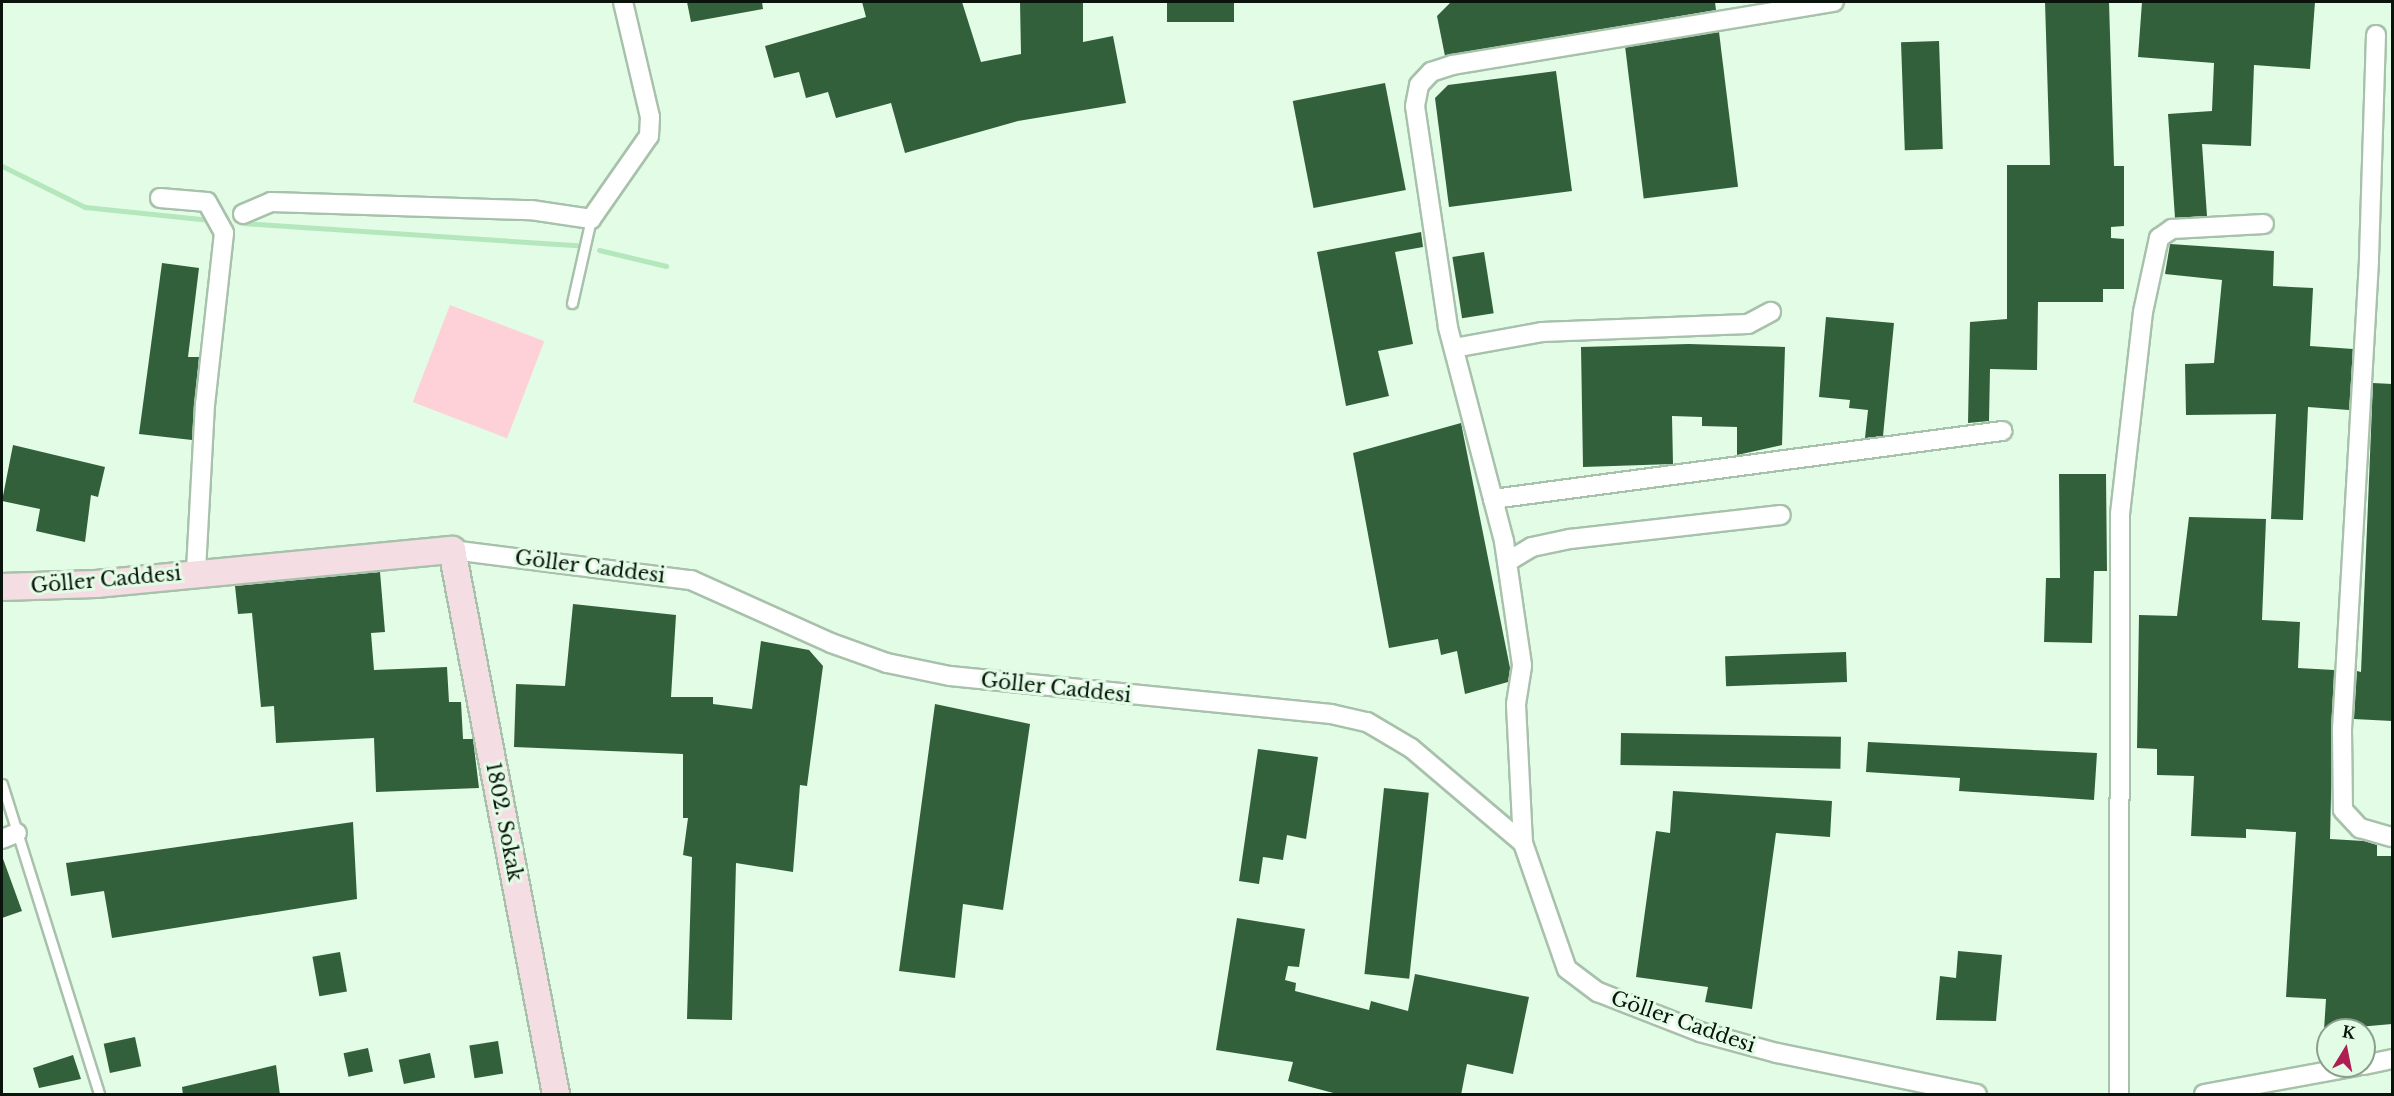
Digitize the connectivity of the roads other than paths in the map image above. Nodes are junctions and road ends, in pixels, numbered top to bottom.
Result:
1 (623, 2) edge
2 (1834, 2) edge
3 (2376, 35) dead end
4 (160, 198) dead end
5 (243, 214) dead end
6 (591, 219) junction
7 (2264, 224) dead end
8 (572, 303) dead end
9 (1771, 312) dead end
10 (1454, 348) junction
11 (2002, 431) dead end
12 (1493, 500) junction
13 (1781, 515) dead end
14 (452, 550) junction
15 (1507, 562) junction
16 (196, 572) junction
17 (2, 587) edge
18 (2, 784) edge
19 (9, 836) edge
20 (2392, 837) edge
21 (1523, 843) junction
22 (2392, 1059) edge
23 (2376, 1062) edge
24 (2316, 1074) edge
25 (99, 1095) edge
26 (556, 1095) edge
27 (1977, 1095) edge
28 (2119, 1095) edge
29 (2204, 1095) edge

1 - 6 street
2 - 10 street
3 - 20 street
4 - 16 street
5 - 6 street
6 - 8 lane
7 - 28 street
9 - 10 street
10 - 12 street
11 - 12 street
12 - 15 street
13 - 15 street
14 - 16 street, Göller Caddesi
14 - 21 street, Göller Caddesi
14 - 26 street, 1802. Sokak
15 - 21 street
16 - 17 street, Göller Caddesi
18 - 19 lane
19 - 25 lane
21 - 27 street, Göller Caddesi
22 - 23 street
24 - 29 street

